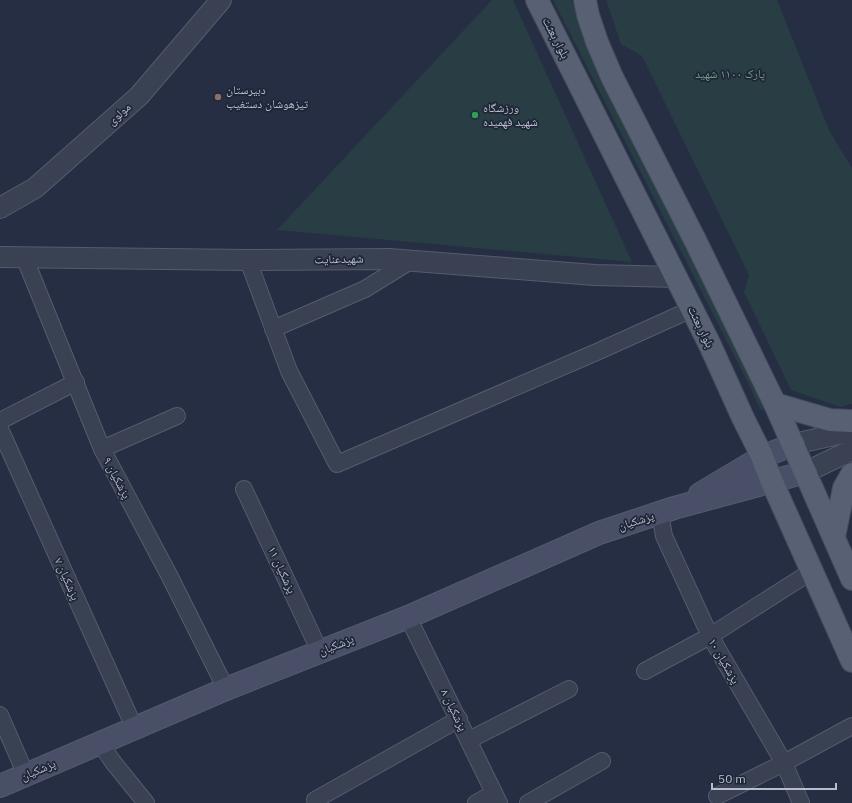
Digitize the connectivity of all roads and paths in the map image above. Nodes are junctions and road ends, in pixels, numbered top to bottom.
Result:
1 (221, 0) edge
2 (537, 0) edge
3 (585, 0) edge
4 (0, 208) edge
5 (0, 257) edge
6 (25, 258) junction
7 (248, 260) junction
8 (412, 260) junction
9 (677, 277) junction
10 (692, 309) junction
11 (273, 328) junction
12 (76, 382) junction
13 (775, 404) junction
14 (177, 416) dead end
15 (0, 421) edge
16 (852, 421) edge
17 (0, 429) edge
18 (852, 431) edge
19 (794, 444) junction
20 (102, 449) junction
21 (852, 450) edge
22 (762, 457) junction
23 (806, 472) junction
24 (852, 474) edge
25 (772, 482) junction
26 (244, 489) dead end
27 (667, 511) junction
28 (834, 537) junction
29 (812, 572) junction
30 (852, 579) edge
31 (408, 617) junction
32 (710, 636) junction
33 (320, 652) junction
34 (852, 661) edge
35 (645, 671) dead end
36 (226, 689) junction
37 (569, 689) dead end
38 (0, 715) edge
39 (459, 719) junction
40 (852, 726) edge
41 (135, 729) junction
42 (469, 740) junction
43 (100, 743) junction
44 (602, 761) dead end
45 (784, 763) junction
46 (26, 775) junction
47 (0, 786) edge
48 (717, 796) dead end
49 (497, 798) edge
50 (315, 800) dead end
51 (146, 803) edge
52 (476, 803) edge
53 (528, 803) edge
54 (801, 803) edge

1 - 4 street, مولوی
2 - 9 main road, بلوار بعثت
3 - 13 main road
5 - 6 street, شهیدعنایت
6 - 7 street, شهیدعنایت
6 - 12 street, پزشکیان ۹
7 - 8 street, شهیدعنایت
7 - 11 street
8 - 9 street, شهیدعنایت
8 - 11 street
9 - 10 main road, بلوار بعثت
10 - 11 street
10 - 22 main road, بلوار بعثت
12 - 15 street
12 - 20 street, پزشکیان ۹
13 - 16 main road
13 - 19 main road
14 - 20 street
17 - 41 street, پزشکیان ۷
18 - 19 street
19 - 22 main road, پزشکیان
19 - 23 main road
20 - 36 street, پزشکیان ۹
21 - 23 street
22 - 25 main road, بلوار بعثت
22 - 27 main road, پزشکیان
23 - 25 main road, پزشکیان
23 - 28 main road
24 - 28 main road
25 - 27 main road, پزشکیان
25 - 29 main road, بلوار بعثت
26 - 33 street, پزشکیان ۱۱
27 - 31 main road, پزشکیان
27 - 32 street, پزشکیان ۱۰
28 - 30 main road
29 - 32 street
29 - 34 main road, بلوار بعثت
31 - 33 main road, پزشکیان
31 - 39 street, پزشکیان ۸
32 - 35 street
32 - 45 street, پزشکیان ۱۰
33 - 36 main road, پزشکیان
36 - 41 main road, پزشکیان
37 - 42 street
38 - 46 street
39 - 42 street, پزشکیان ۸
39 - 50 street
40 - 45 street
41 - 43 main road, پزشکیان
42 - 49 street, پزشکیان ۸
43 - 46 main road, پزشکیان
43 - 51 street
44 - 53 street
45 - 48 street
45 - 54 street, پزشکیان ۱۰
46 - 47 main road, پزشکیان
49 - 52 street

